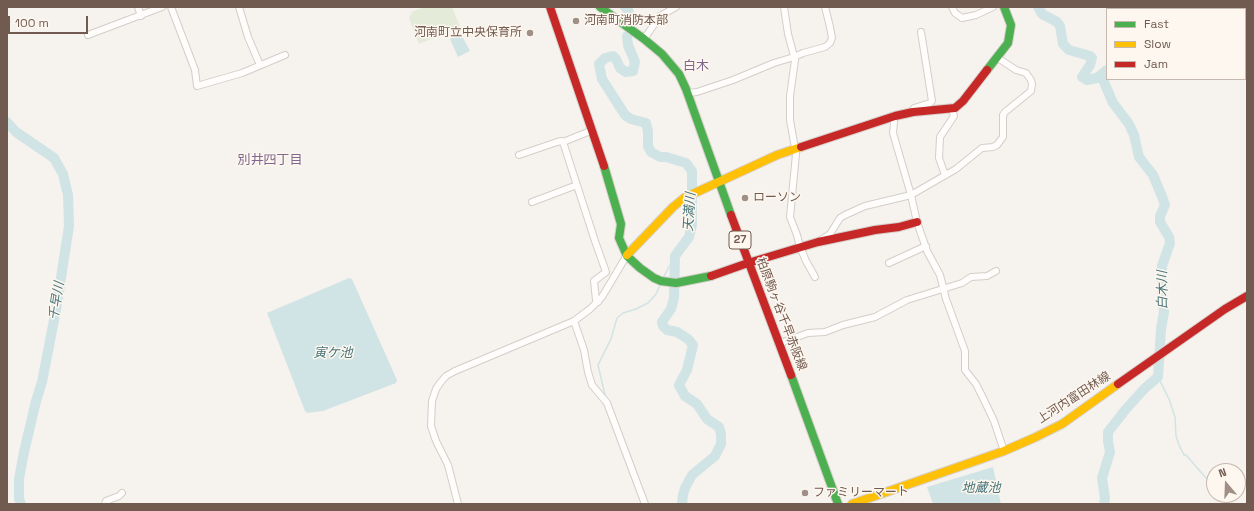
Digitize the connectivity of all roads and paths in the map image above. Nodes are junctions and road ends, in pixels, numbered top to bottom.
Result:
1 (138, 7) edge
2 (162, 7) edge
3 (171, 7) edge
4 (247, 7) edge
5 (550, 7) edge
6 (600, 7) edge
7 (676, 7) edge
8 (784, 7) edge
9 (824, 7) edge
10 (952, 7) edge
11 (993, 7) edge
12 (1004, 7) edge
13 (239, 8) edge
14 (141, 16) junction
15 (921, 32) dead end
16 (88, 35) dead end
17 (644, 39) junction
18 (285, 55) dead end
19 (794, 57) junction
20 (998, 58) junction
21 (260, 66) junction
22 (688, 92) junction
23 (952, 109) junction
24 (913, 112) junction
25 (893, 117) junction
26 (593, 130) junction
27 (563, 142) junction
28 (796, 149) junction
29 (519, 155) dead end
30 (945, 175) junction
31 (719, 182) junction
32 (577, 185) junction
33 (911, 195) junction
34 (532, 202) dead end
35 (917, 222) junction
36 (818, 242) junction
37 (926, 246) junction
38 (800, 247) junction
39 (627, 255) junction
40 (748, 263) junction
41 (888, 263) dead end
42 (996, 271) dead end
43 (815, 277) dead end
44 (944, 289) junction
45 (1247, 296) edge
46 (598, 302) junction
47 (574, 321) junction
48 (778, 344) junction
49 (1004, 450) junction
50 (122, 493) dead end
51 (105, 504) edge
52 (458, 504) edge
53 (645, 504) edge
54 (838, 504) edge
55 (852, 504) edge

1 - 14 street
2 - 14 street
3 - 21 street
4 - 13 street
5 - 26 street
6 - 17 street, 柏原駒ヶ谷千早赤阪線 / 27
7 - 17 street
8 - 19 street
9 - 19 street
10 - 11 street
12 - 20 street
13 - 21 street
14 - 16 street
15 - 24 street
17 - 22 street, 柏原駒ヶ谷千早赤阪線 / 27
18 - 21 street
19 - 22 street
19 - 28 street
20 - 23 street
20 - 30 street
22 - 31 street, 柏原駒ヶ谷千早赤阪線 / 27
23 - 24 street
23 - 30 street
24 - 25 street
25 - 28 street
25 - 33 street
26 - 27 street
26 - 39 street
27 - 29 street
27 - 32 street
28 - 31 street
28 - 38 street
30 - 33 street
31 - 39 street
31 - 40 street, 柏原駒ヶ谷千早赤阪線 / 27
32 - 34 street
32 - 46 street
33 - 35 street
33 - 36 street
35 - 36 street
35 - 37 street
36 - 38 street
37 - 41 street
37 - 44 street
38 - 40 street
38 - 43 street
39 - 40 street
39 - 46 street
40 - 48 street, 柏原駒ヶ谷千早赤阪線 / 27
42 - 44 street
44 - 48 street
44 - 49 street
45 - 49 street, 上河内富田林線
46 - 47 street
47 - 52 street
47 - 53 street
48 - 54 street, 柏原駒ヶ谷千早赤阪線 / 27
49 - 55 street, 上河内富田林線
50 - 51 street

